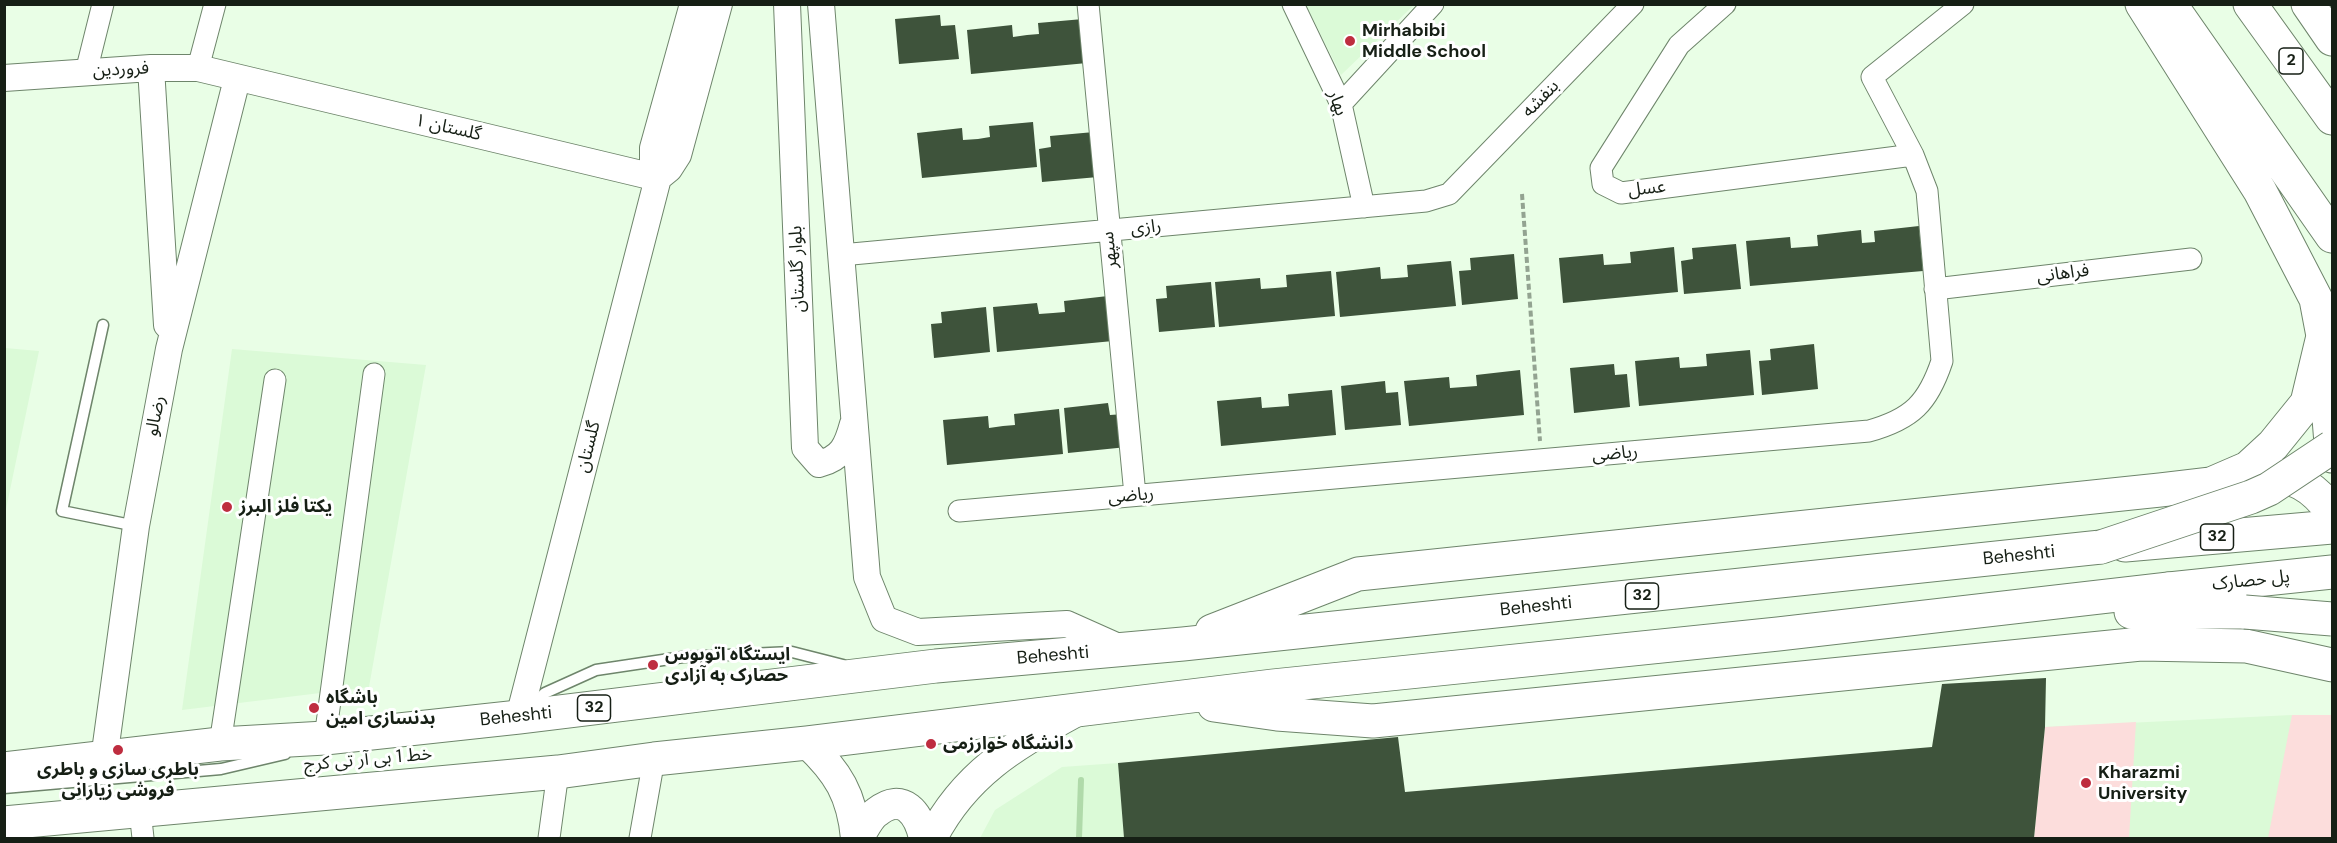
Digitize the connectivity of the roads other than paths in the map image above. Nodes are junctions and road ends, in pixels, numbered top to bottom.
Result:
1 (103, 4) edge
2 (215, 4) edge
3 (693, 4) edge
4 (719, 4) edge
5 (787, 4) edge
6 (821, 4) edge
7 (1088, 4) edge
8 (1293, 4) edge
9 (1433, 4) edge
10 (1634, 4) edge
11 (1725, 4) edge
12 (1963, 4) edge
13 (2142, 4) edge
14 (2170, 4) edge
15 (2250, 4) edge
16 (2308, 4) edge
17 (2332, 39) edge
18 (151, 68) junction
19 (198, 68) junction
20 (86, 72) junction
21 (4, 78) edge
22 (237, 79) junction
23 (1341, 104) junction
24 (2332, 118) edge
25 (1913, 155) junction
26 (658, 178) junction
27 (1449, 194) joint
28 (1364, 207) junction
29 (1108, 231) junction
30 (2332, 236) edge
31 (842, 255) junction
32 (2191, 259) dead end
33 (1935, 289) junction
34 (103, 325) dead end
35 (169, 349) junction
36 (2328, 349) edge
37 (374, 374) dead end
38 (275, 380) dead end
39 (855, 417) junction
40 (2332, 447) edge
41 (2332, 456) edge
42 (2248, 468) junction
43 (1135, 495) junction
44 (958, 511) dead end
45 (2332, 512) edge
46 (136, 526) junction
47 (2332, 527) edge
48 (2102, 547) junction
49 (2332, 572) edge
50 (2332, 601) edge
51 (2018, 606) junction
52 (2332, 619) edge
53 (1183, 644) junction
54 (2246, 646) junction
55 (1123, 650) junction
56 (2332, 665) edge
57 (1171, 699) junction
58 (1078, 710) junction
59 (519, 717) junction
60 (358, 734) junction
61 (325, 738) junction
62 (807, 743) junction
63 (220, 744) junction
64 (735, 750) junction
65 (586, 756) dead end
66 (104, 759) junction
67 (654, 759) junction
68 (4, 769) edge
69 (558, 772) junction
70 (4, 789) edge
71 (4, 823) edge
72 (142, 825) edge
73 (936, 831) edge
74 (549, 838) edge
75 (640, 838) edge
76 (857, 838) edge

1 - 20 street
2 - 19 street
3 - 26 street, گلستان
4 - 26 street, گلستان
5 - 39 street, بلوار گلستان
6 - 31 street, بلوار گلستان
7 - 29 street, سپهر
8 - 23 street, بهار
9 - 23 street
10 - 27 street, بنفشه
11 - 25 street, عسل
12 - 25 street, ریاضی
13 - 36 main road
14 - 30 main road
15 - 24 main road, 2
16 - 17 main road
18 - 19 street, فروردین
18 - 20 street, فروردین
18 - 35 street
19 - 22 street, فروردین
20 - 21 street, فروردین
22 - 26 street, گلستان ۱
22 - 35 street, رضالو
23 - 28 street, بهار
25 - 33 street, ریاضی
26 - 59 street, گلستان
27 - 28 street, رازی
28 - 29 street, رازی
29 - 31 street, رازی
29 - 43 street, سپهر
31 - 39 street, بلوار گلستان
32 - 33 street, فراهانی
33 - 43 street, ریاضی
34 - 46 lane
35 - 46 street, رضالو
36 - 41 main road
36 - 42 main road
37 - 61 street
38 - 63 street
39 - 55 street, بلوار گلستان
40 - 48 main road, bridge
42 - 45 main road
42 - 53 main road
43 - 44 street, ریاضی
46 - 66 street, رضالو
47 - 48 main road, 32, bridge
48 - 53 main road, Beheshti / 32
49 - 51 main road, پل حصارک
50 - 54 main road
51 - 52 main road, bridge
51 - 57 main road
53 - 55 main road, Beheshti / 32
54 - 56 main road
54 - 57 main road
55 - 59 main road, Beheshti / 32
57 - 58 main road
58 - 62 main road
58 - 73 main road
59 - 60 main road, Beheshti / 32
60 - 61 main road, Beheshti / 32
60 - 70 lane, خط 1 بی آر تی کرج
61 - 63 main road, Beheshti / 32
62 - 64 main road
62 - 76 main road
63 - 66 main road, Beheshti / 32
64 - 65 lane
64 - 67 main road
66 - 68 main road, Beheshti / 32
67 - 69 main road
67 - 75 street
69 - 72 main road
69 - 74 street
71 - 72 main road
73 - 76 main road

